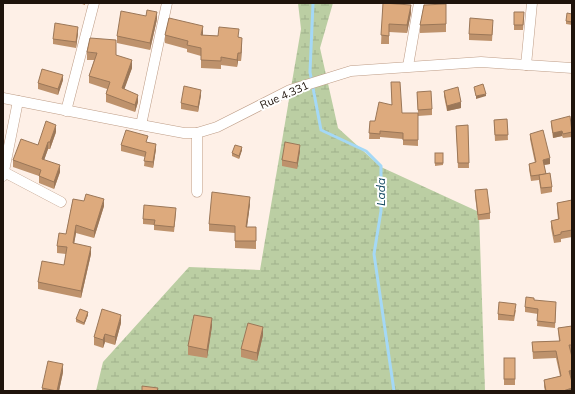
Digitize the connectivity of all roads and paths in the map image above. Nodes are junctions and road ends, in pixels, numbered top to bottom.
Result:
1 (94, 3) edge
2 (167, 3) edge
3 (419, 3) edge
4 (532, 3) edge
5 (526, 65) junction
6 (408, 66) junction
7 (572, 68) edge
8 (3, 98) edge
9 (18, 101) junction
10 (66, 111) junction
11 (141, 125) junction
12 (197, 133) junction
13 (3, 174) edge
14 (197, 192) dead end
15 (61, 202) dead end

1 - 10 street
2 - 11 street
3 - 6 street
4 - 5 street
5 - 6 street, Rue 4.331
5 - 7 street, Rue 4.331
6 - 12 street, Rue 4.331
8 - 9 street, Rue 4.331
9 - 10 street, Rue 4.331
9 - 13 street
10 - 11 street, Rue 4.331
11 - 12 street, Rue 4.331
12 - 14 street
13 - 15 street

